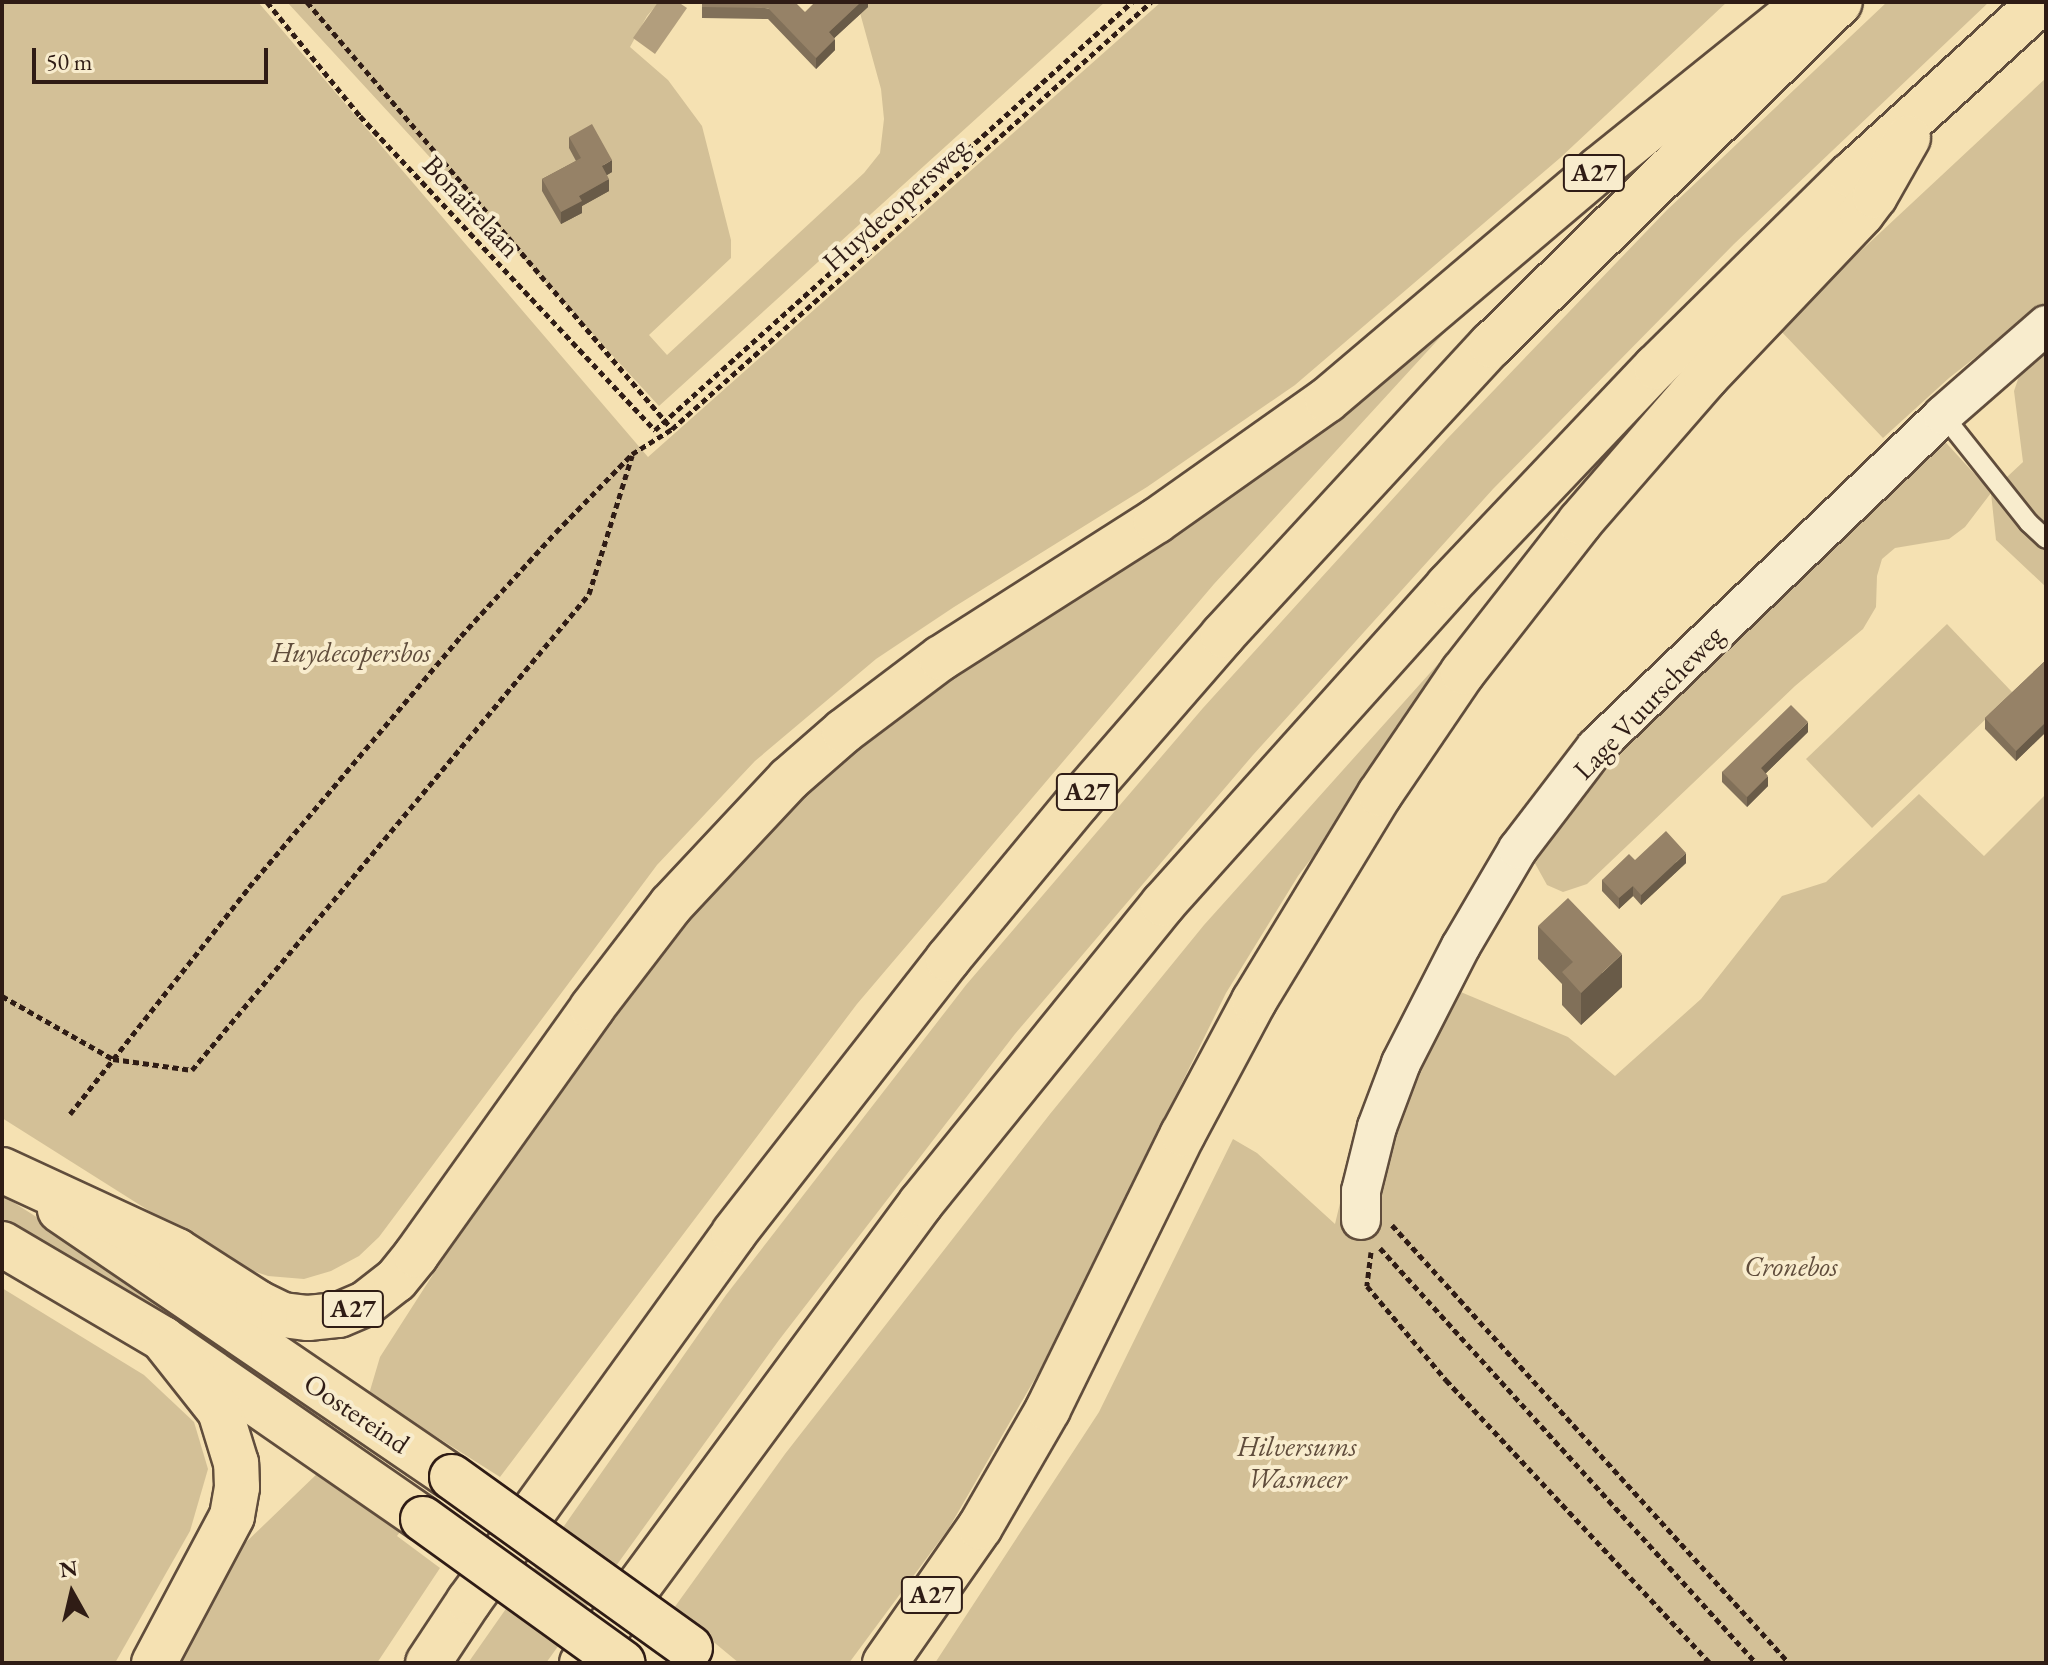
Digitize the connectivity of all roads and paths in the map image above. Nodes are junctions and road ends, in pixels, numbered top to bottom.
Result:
1 (267, 2) edge
2 (307, 2) edge
3 (1132, 2) edge
4 (1151, 2) edge
5 (1807, 2) edge
6 (1840, 2) edge
7 (2041, 2) edge
8 (1927, 105) junction
9 (2046, 325) edge
10 (1943, 415) junction
11 (665, 422) junction
12 (672, 429) junction
13 (655, 430) joint
14 (632, 454) junction
15 (2046, 539) edge
16 (2, 996) edge
17 (113, 1059) junction
18 (70, 1114) dead end
19 (2, 1170) edge
20 (1361, 1206) junction
21 (2, 1244) edge
22 (163, 1339) junction
23 (699, 1656) edge
24 (154, 1663) edge
25 (428, 1663) edge
26 (582, 1663) edge
27 (623, 1663) edge
28 (885, 1663) edge
29 (1710, 1663) edge
30 (1756, 1663) edge
31 (1789, 1663) edge

1 - 13 path, Bonairelaan
2 - 11 path, Bonairelaan
3 - 11 path, Huydecopersweg
4 - 12 path, Huydecopersweg
5 - 19 main road, A27
6 - 25 main road, A27
7 - 8 main road, A27
8 - 26 main road, A27
8 - 28 main road, A27
9 - 10 street, Lage Vuurscheweg
10 - 15 lane
10 - 20 street, Lage Vuurscheweg
11 - 12 path
11 - 13 path, Huydecopersweg
12 - 14 path, Huydecopersweg
14 - 17 path, Huydecopersweg
14 - 17 path
16 - 17 path
17 - 18 path, Huydecopersweg
19 - 23 main road, Oostereind, bridge
20 - 29 path
20 - 30 path
20 - 31 path
21 - 22 main road, Oostereind
22 - 24 main road
22 - 27 main road, Oostereind, bridge

